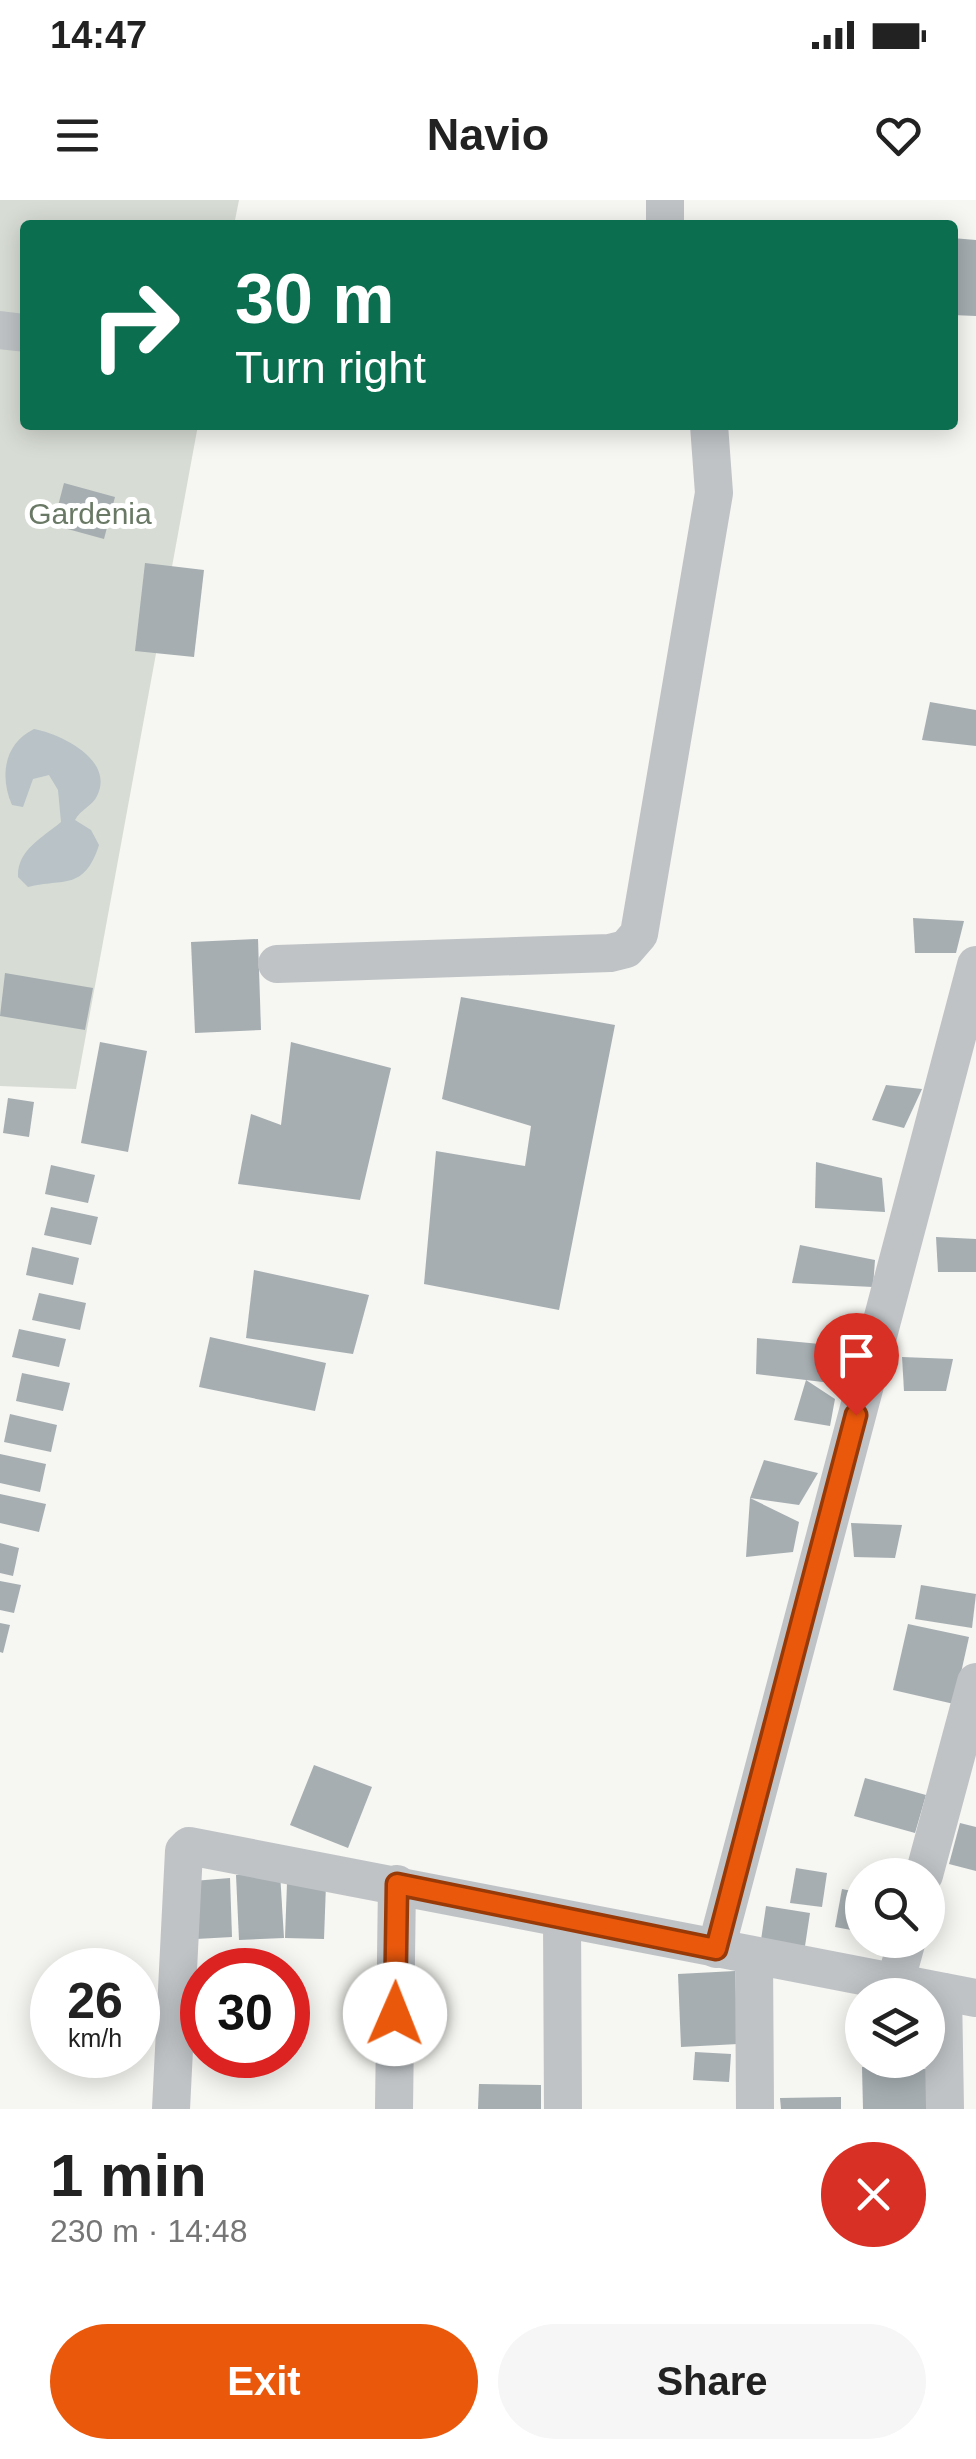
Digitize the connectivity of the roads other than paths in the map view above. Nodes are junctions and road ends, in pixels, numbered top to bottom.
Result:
1 (708, 430) edge
2 (278, 964) dead end
3 (976, 966) edge
4 (976, 1682) edge
5 (929, 1858) edge
6 (397, 1884) junction
7 (562, 1920) junction
8 (716, 1949) junction
9 (754, 1956) junction
10 (884, 1978) edge
11 (959, 1995) edge
12 (171, 2109) edge
13 (394, 2109) edge
14 (563, 2109) edge
15 (755, 2109) edge
16 (945, 2109) edge

1 - 2 street
3 - 8 street
4 - 5 street
6 - 7 street
6 - 12 street
6 - 13 street
7 - 8 street
7 - 14 street
8 - 9 street
9 - 10 street
9 - 15 street
11 - 16 street

